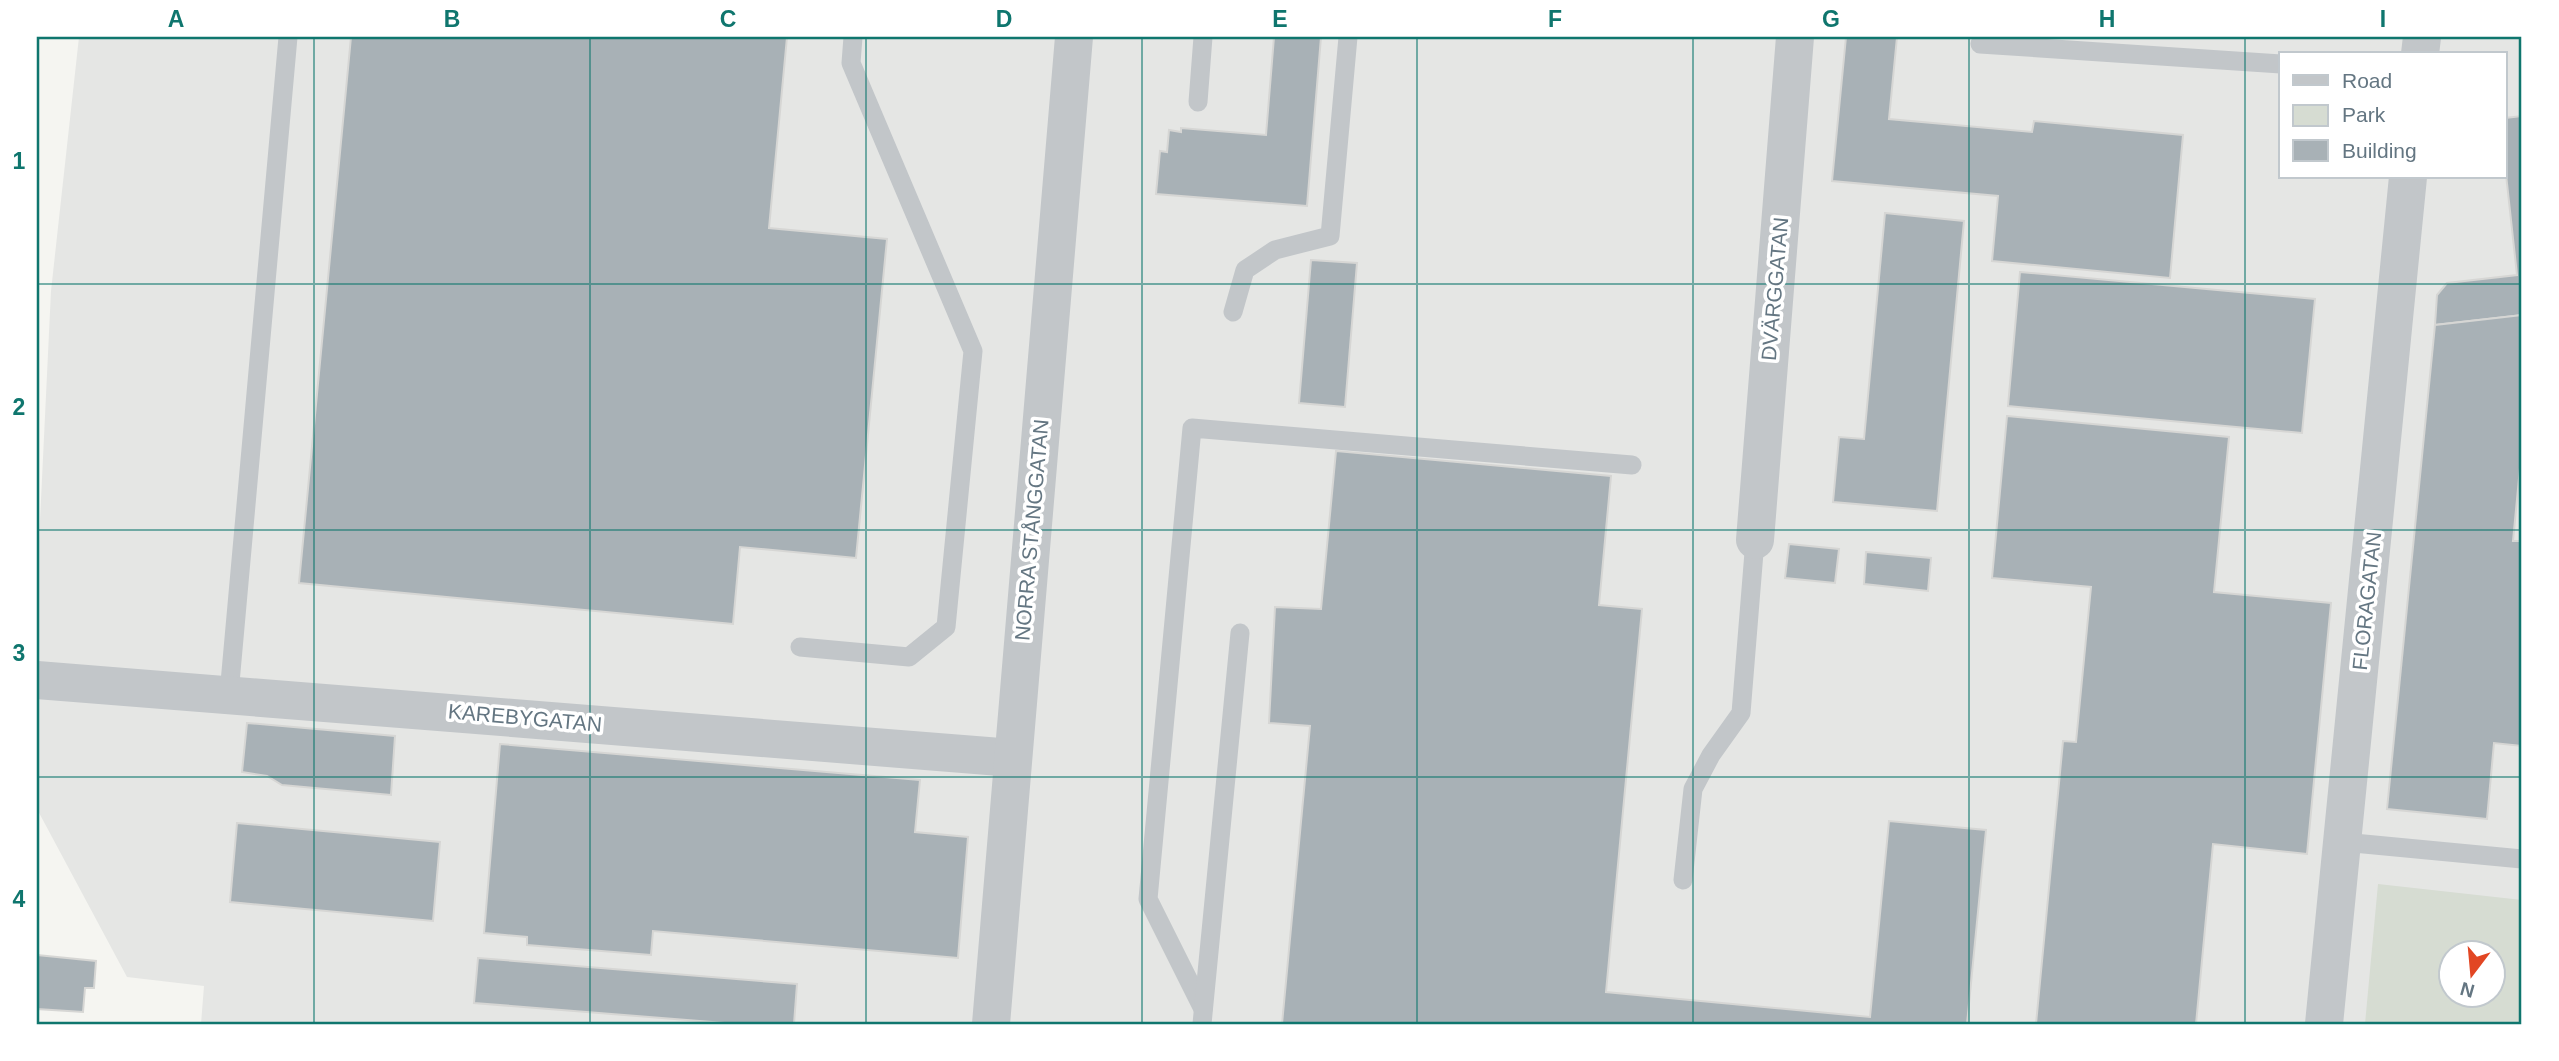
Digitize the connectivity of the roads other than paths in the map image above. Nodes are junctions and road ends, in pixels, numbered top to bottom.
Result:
1 (288, 37) edge
2 (853, 37) edge
3 (1074, 37) edge
4 (1203, 37) edge
5 (1348, 37) edge
6 (1795, 37) edge
7 (1980, 44) dead end
8 (2279, 64) edge
9 (1198, 102) dead end
10 (2408, 178) edge
11 (1233, 312) dead end
12 (1632, 465) dead end
13 (1755, 540) joint
14 (1240, 633) dead end
15 (800, 647) dead end
16 (37, 680) edge
17 (229, 694) junction
18 (1013, 758) junction
19 (2343, 842) junction
20 (2522, 859) edge
21 (1683, 880) dead end
22 (1202, 1017) edge
23 (991, 1024) edge
24 (2324, 1024) edge

1 - 17 lane
2 - 15 lane
3 - 18 street, NORRA STÅNGGATAN
4 - 9 lane
5 - 11 lane
6 - 13 street, DVÄRGGATAN
7 - 8 lane
10 - 19 street, FLORAGATAN
12 - 22 lane
13 - 21 lane
14 - 22 lane
16 - 17 street, KAREBYGATAN
17 - 18 street, KAREBYGATAN
18 - 23 street, NORRA STÅNGGATAN
19 - 20 lane
19 - 24 street, FLORAGATAN

